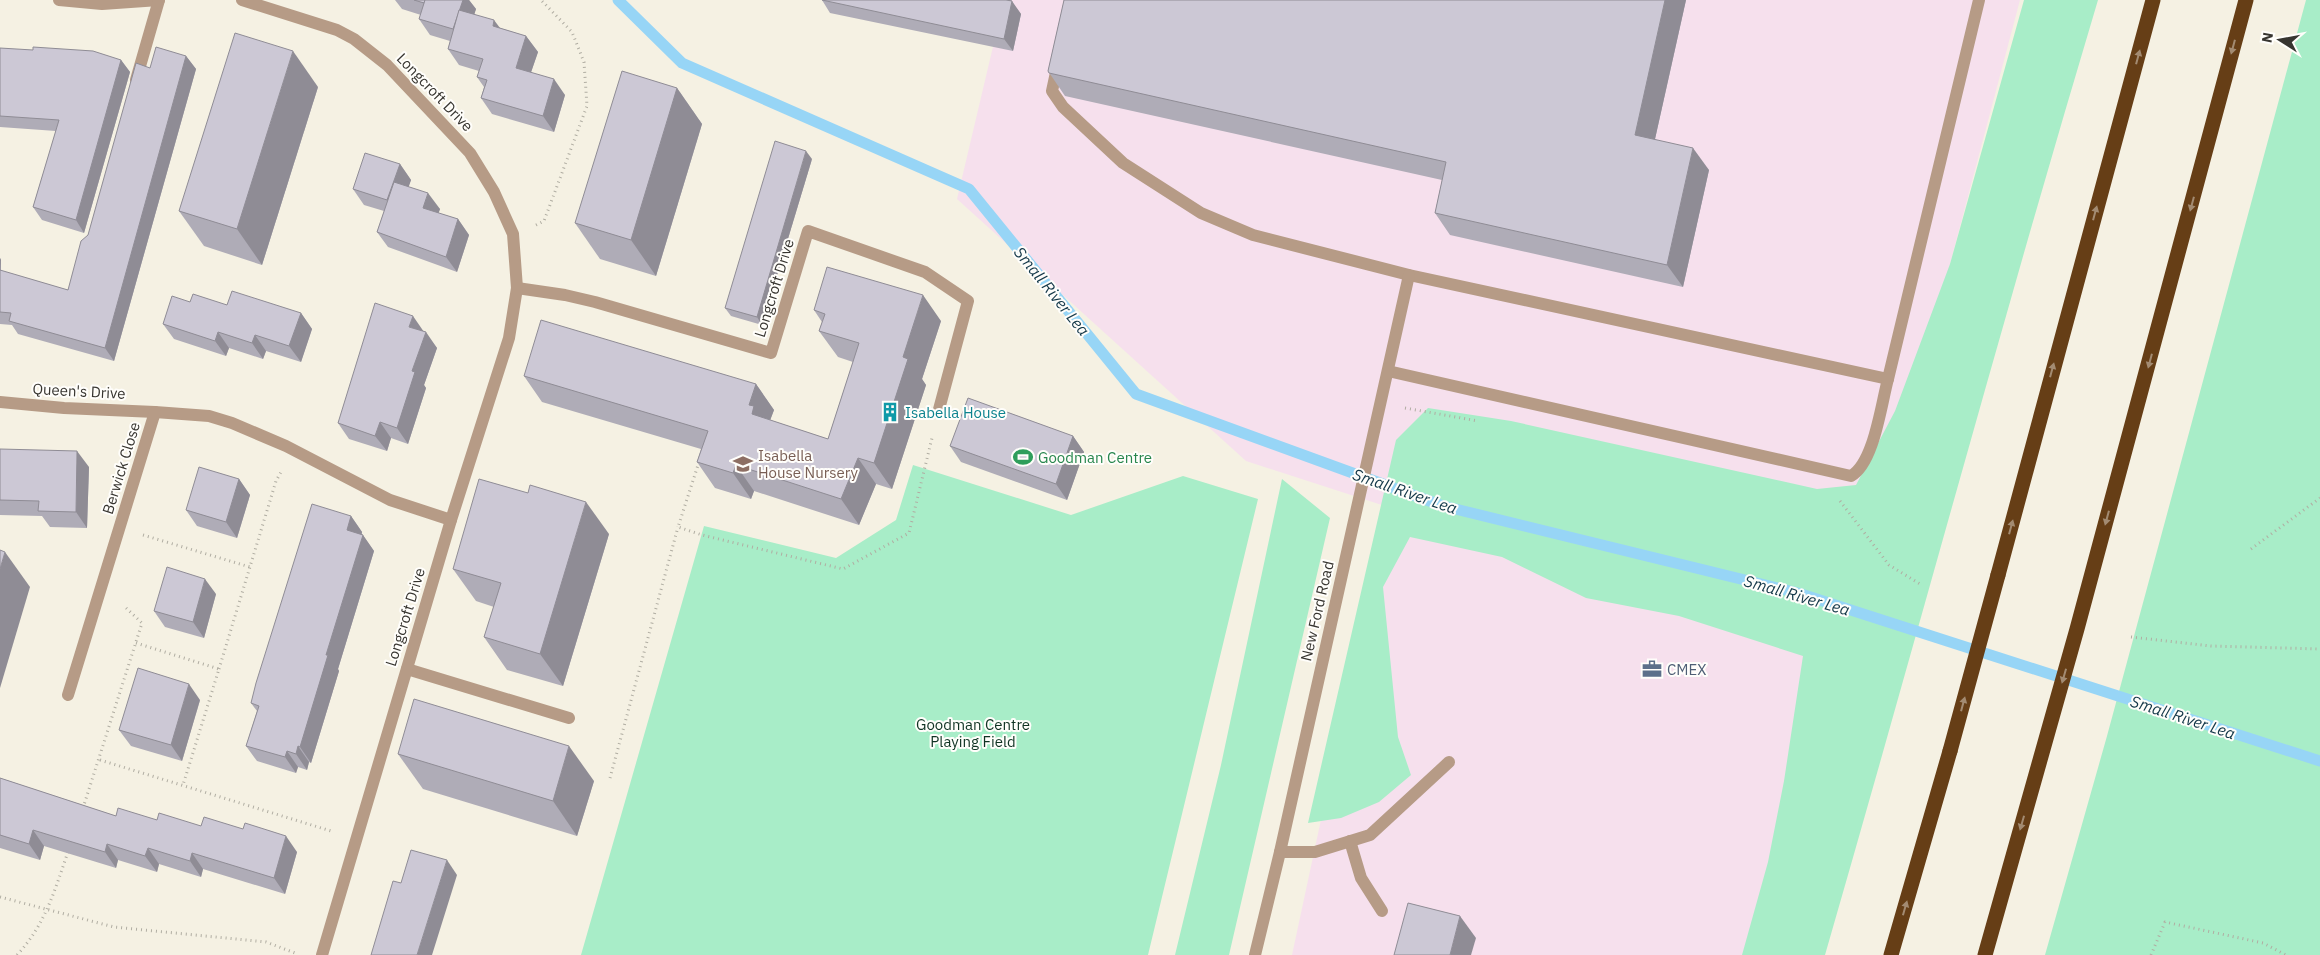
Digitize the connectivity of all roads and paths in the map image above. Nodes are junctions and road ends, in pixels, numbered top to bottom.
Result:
1 (59, 0) edge
2 (159, 0) edge
3 (242, 0) edge
4 (541, 0) edge
5 (1979, 0) edge
6 (2153, 0) edge
7 (2246, 0) edge
8 (1060, 55) edge
9 (132, 94) edge
10 (512, 234) junction
11 (1409, 275) junction
12 (517, 288) junction
13 (1388, 371) junction
14 (1888, 379) junction
15 (0, 402) edge
16 (155, 412) junction
17 (938, 412) joint
18 (294, 450) junction
19 (702, 454) edge
20 (1836, 495) dead end
21 (2320, 498) edge
22 (451, 520) junction
23 (678, 527) junction
24 (119, 528) junction
25 (2251, 549) dead end
26 (250, 568) junction
27 (1920, 584) dead end
28 (101, 586) junction
29 (2131, 637) dead end
30 (136, 643) junction
31 (2320, 649) edge
32 (220, 669) junction
33 (407, 669) junction
34 (68, 696) dead end
35 (569, 718) dead end
36 (100, 760) junction
37 (1449, 762) dead end
38 (610, 778) dead end
39 (183, 785) junction
40 (80, 816) edge
41 (355, 839) junction
42 (1350, 841) junction
43 (71, 844) edge
44 (1280, 852) junction
45 (0, 897) edge
46 (48, 910) junction
47 (1382, 911) dead end
48 (17, 955) edge
49 (300, 955) edge
50 (322, 955) edge
51 (1255, 955) edge
52 (1891, 955) edge
53 (1985, 955) edge
54 (2151, 955) edge
55 (2286, 955) edge

1 - 2 street
2 - 9 street
3 - 10 street, Longcroft Drive
4 - 10 path
5 - 14 street
52 -> 6 highway, bridge
7 -> 53 highway
8 - 11 street
10 - 12 street, Longcroft Drive
11 - 13 street, New Ford Road
11 - 14 street
12 - 17 street, Longcroft Drive
12 - 22 street, Longcroft Drive
13 - 14 street
13 - 44 street, New Ford Road
15 - 16 street, Queen's Drive
16 - 18 street, Berwick Close
16 - 24 street, Berwick Close
17 - 23 path
18 - 22 street, Berwick Close
18 - 26 path
19 - 23 path
20 - 27 path
21 - 25 path
22 - 33 street, Longcroft Drive
23 - 38 path
24 - 26 path
24 - 28 street, Berwick Close
26 - 32 path
28 - 30 path
28 - 34 street, Berwick Close
29 - 31 path
30 - 32 path
30 - 36 path
32 - 39 path
33 - 35 street
33 - 41 street, Longcroft Drive
36 - 39 path
36 - 40 path
37 - 42 street
39 - 41 path
41 - 50 street, Longcroft Drive
42 - 44 street
42 - 47 street
43 - 46 path
44 - 51 street, New Ford Road
45 - 46 path
46 - 48 path
46 - 49 path
54 - 55 path

